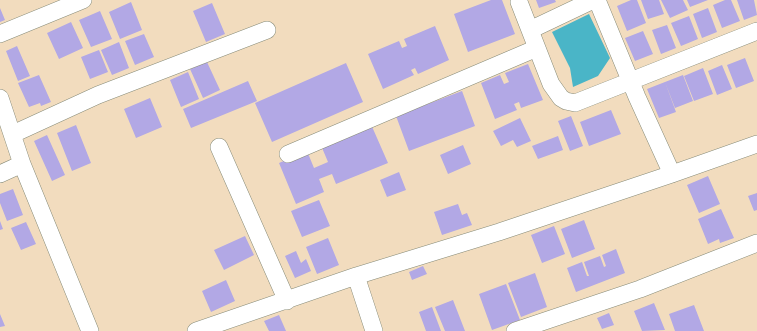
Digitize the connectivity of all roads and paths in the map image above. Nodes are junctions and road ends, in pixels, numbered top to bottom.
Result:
1 (83, 0) edge
2 (593, 0) edge
3 (597, 0) edge
4 (519, 2) dead end
5 (267, 30) dead end
6 (530, 30) junction
7 (757, 31) edge
8 (0, 34) edge
9 (537, 48) junction
10 (630, 81) junction
11 (0, 98) edge
12 (13, 134) junction
13 (757, 144) edge
14 (219, 147) dead end
15 (288, 154) dead end
16 (22, 164) junction
17 (0, 174) edge
18 (672, 174) junction
19 (757, 243) edge
20 (356, 276) junction
21 (287, 301) junction
22 (90, 331) edge
23 (196, 331) edge
24 (374, 331) edge
25 (516, 331) edge

1 - 8 street
2 - 6 street
3 - 10 street
4 - 6 street
5 - 12 street
6 - 9 street
7 - 10 street
9 - 10 street
9 - 15 street
10 - 18 street
11 - 12 street
12 - 16 street
13 - 18 street
14 - 21 street
16 - 17 street
16 - 22 street
18 - 20 street
19 - 25 street
20 - 21 street
20 - 24 street
21 - 23 street

